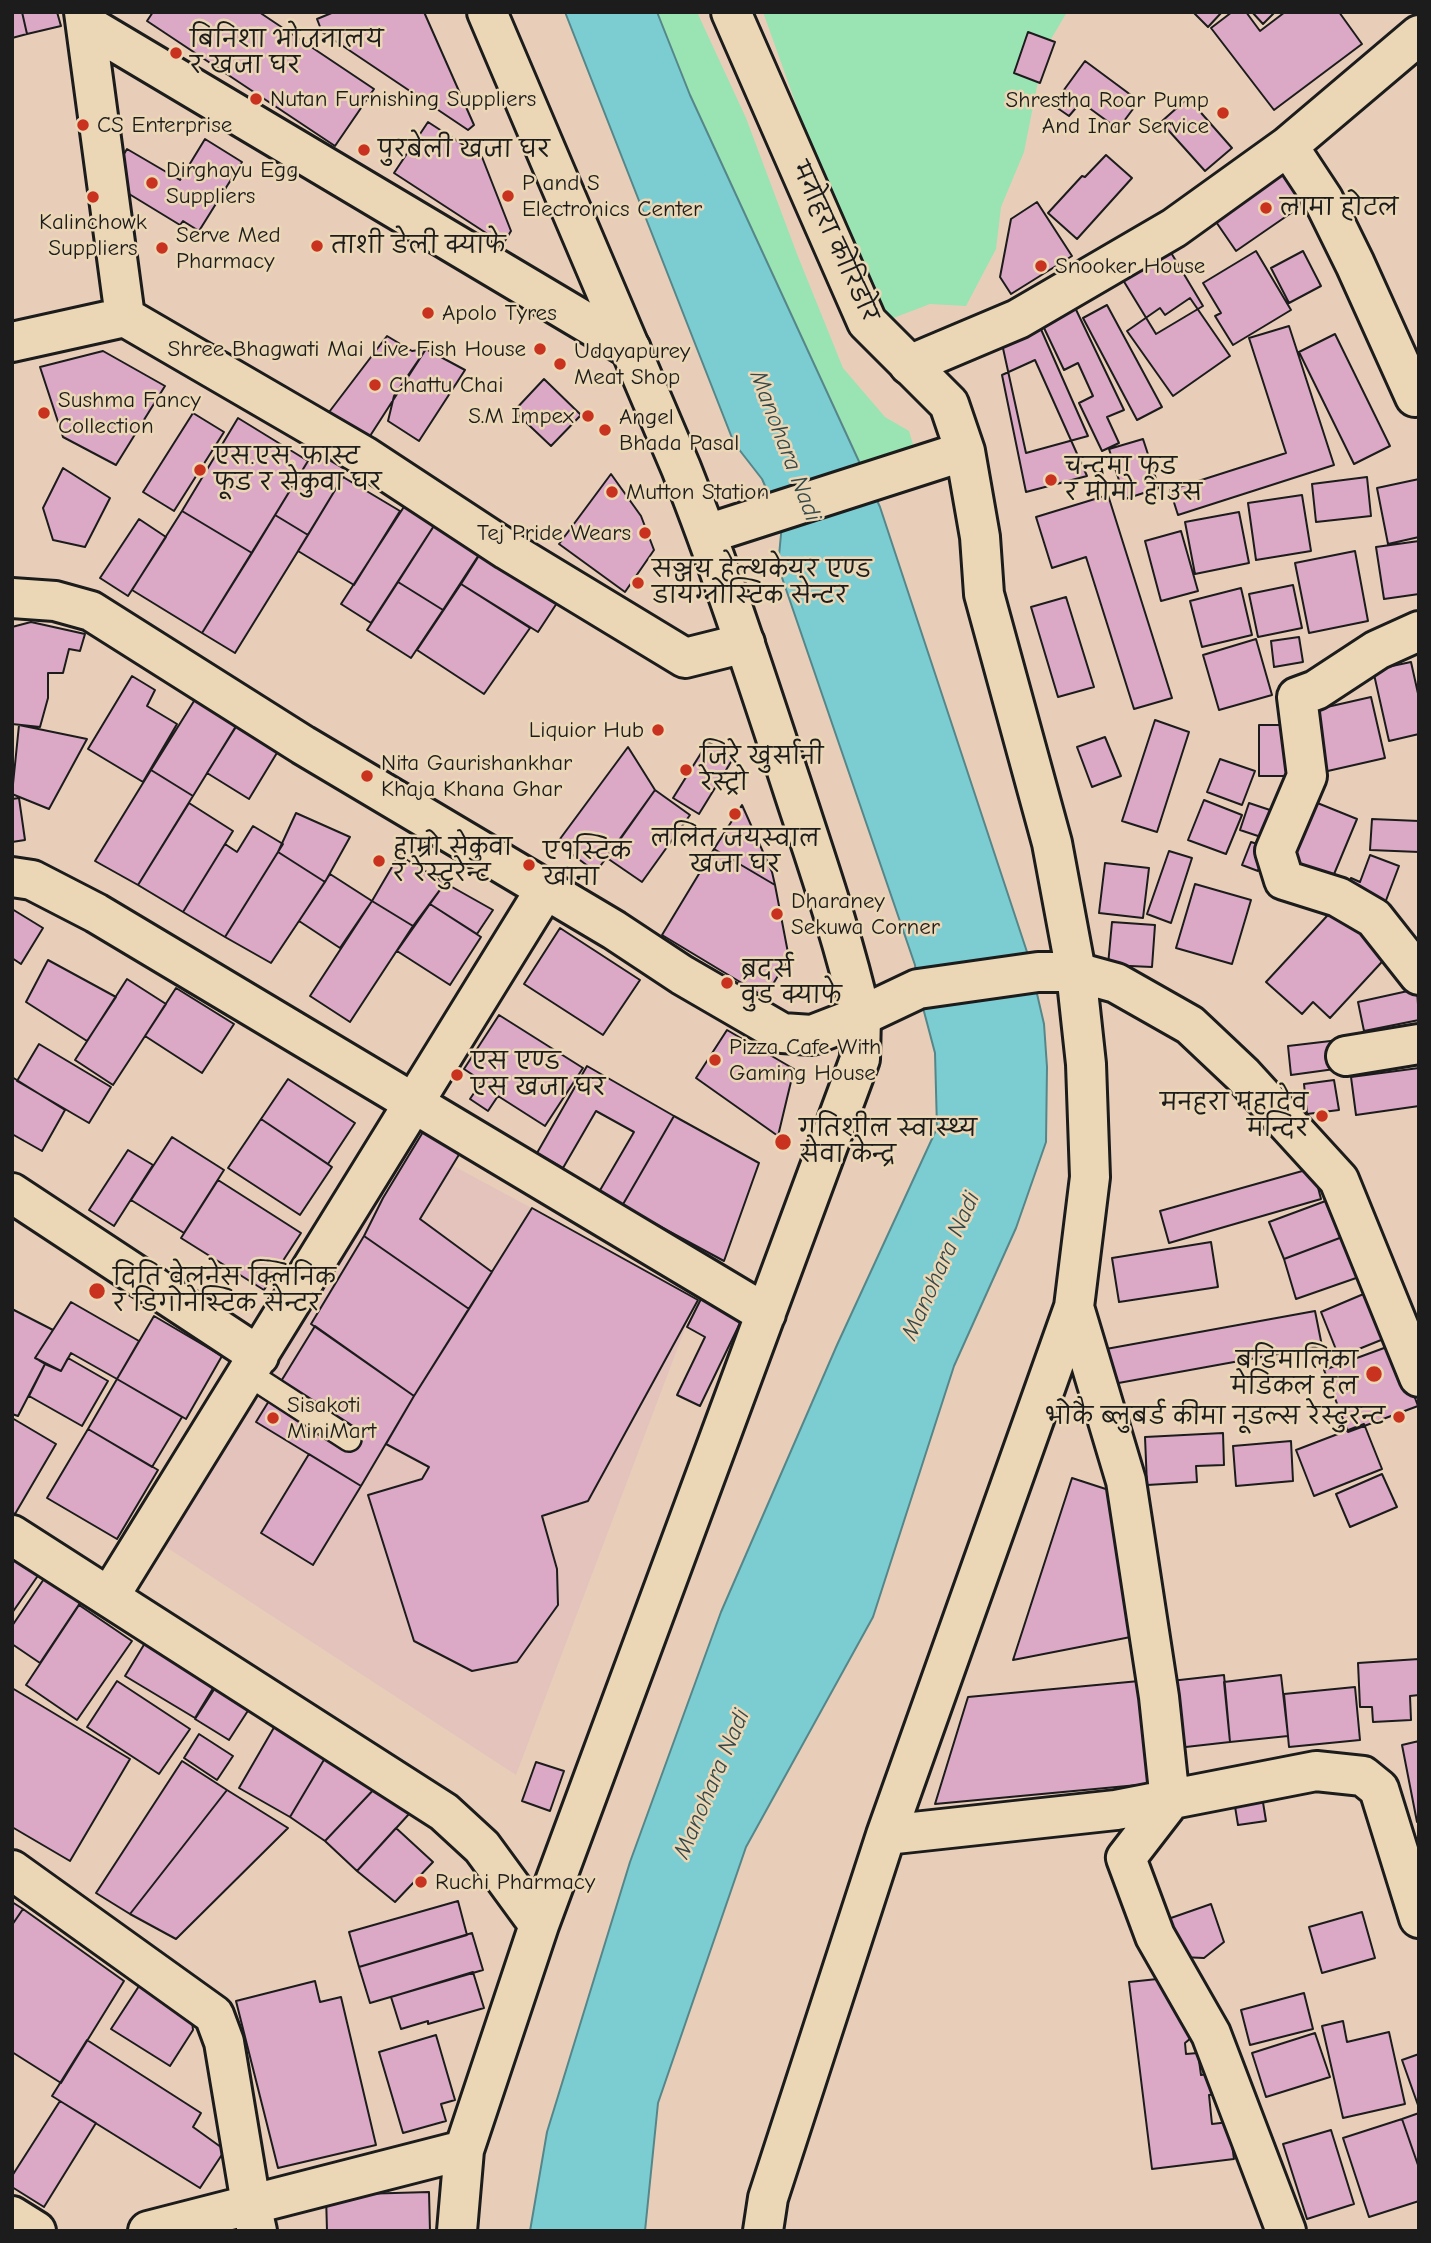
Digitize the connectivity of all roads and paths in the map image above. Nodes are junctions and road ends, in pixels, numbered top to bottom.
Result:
1 (487, 12) edge
2 (731, 12) edge
3 (86, 18) edge
4 (1419, 35) edge
5 (1288, 146) junction
6 (125, 317) junction
7 (12, 342) edge
8 (631, 349) junction
9 (909, 365) junction
10 (1415, 397) dead end
11 (965, 451) junction
12 (724, 529) junction
13 (12, 598) edge
14 (1419, 631) edge
15 (745, 643) junction
16 (12, 877) edge
17 (545, 890) junction
18 (1416, 966) edge
19 (1076, 972) junction
20 (861, 1016) junction
21 (1419, 1044) edge
22 (1346, 1056) dead end
23 (413, 1104) junction
24 (12, 1193) edge
25 (1074, 1307) junction
26 (766, 1314) junction
27 (253, 1365) junction
28 (1419, 1377) edge
29 (349, 1439) dead end
30 (12, 1535) edge
31 (109, 1597) junction
32 (1170, 1801) junction
33 (886, 1835) junction
34 (12, 1870) edge
35 (1416, 1894) edge
36 (539, 1925) junction
37 (464, 2150) junction
38 (12, 2216) edge
39 (254, 2218) edge
40 (36, 2231) edge
41 (148, 2231) edge
42 (457, 2231) edge
43 (762, 2231) edge
44 (1286, 2231) edge

1 - 8 street
2 - 9 street, मनोहरा कोरिडोर
3 - 6 street
3 - 8 street
4 - 5 street
5 - 9 street
5 - 10 street
6 - 7 street
6 - 15 street
8 - 12 street
9 - 11 street, मनोहरा कोरिडोर
11 - 12 street
11 - 19 street, मनोहरा कोरिडोर
12 - 15 street
13 - 17 street
14 - 18 street
15 - 20 street
16 - 23 street
17 - 20 street
17 - 23 street
19 - 20 street
19 - 25 street, मनोहरा कोरिडोर
19 - 28 street
20 - 26 street
21 - 22 street
23 - 26 street
23 - 27 street
24 - 27 street
25 - 32 street
25 - 33 street
26 - 36 street
27 - 29 lane
27 - 31 street
30 - 31 street
31 - 36 street
32 - 33 street
32 - 35 street
32 - 44 street
33 - 43 street
34 - 39 street
36 - 37 street
37 - 39 street
37 - 42 street
38 - 40 street
39 - 41 street

